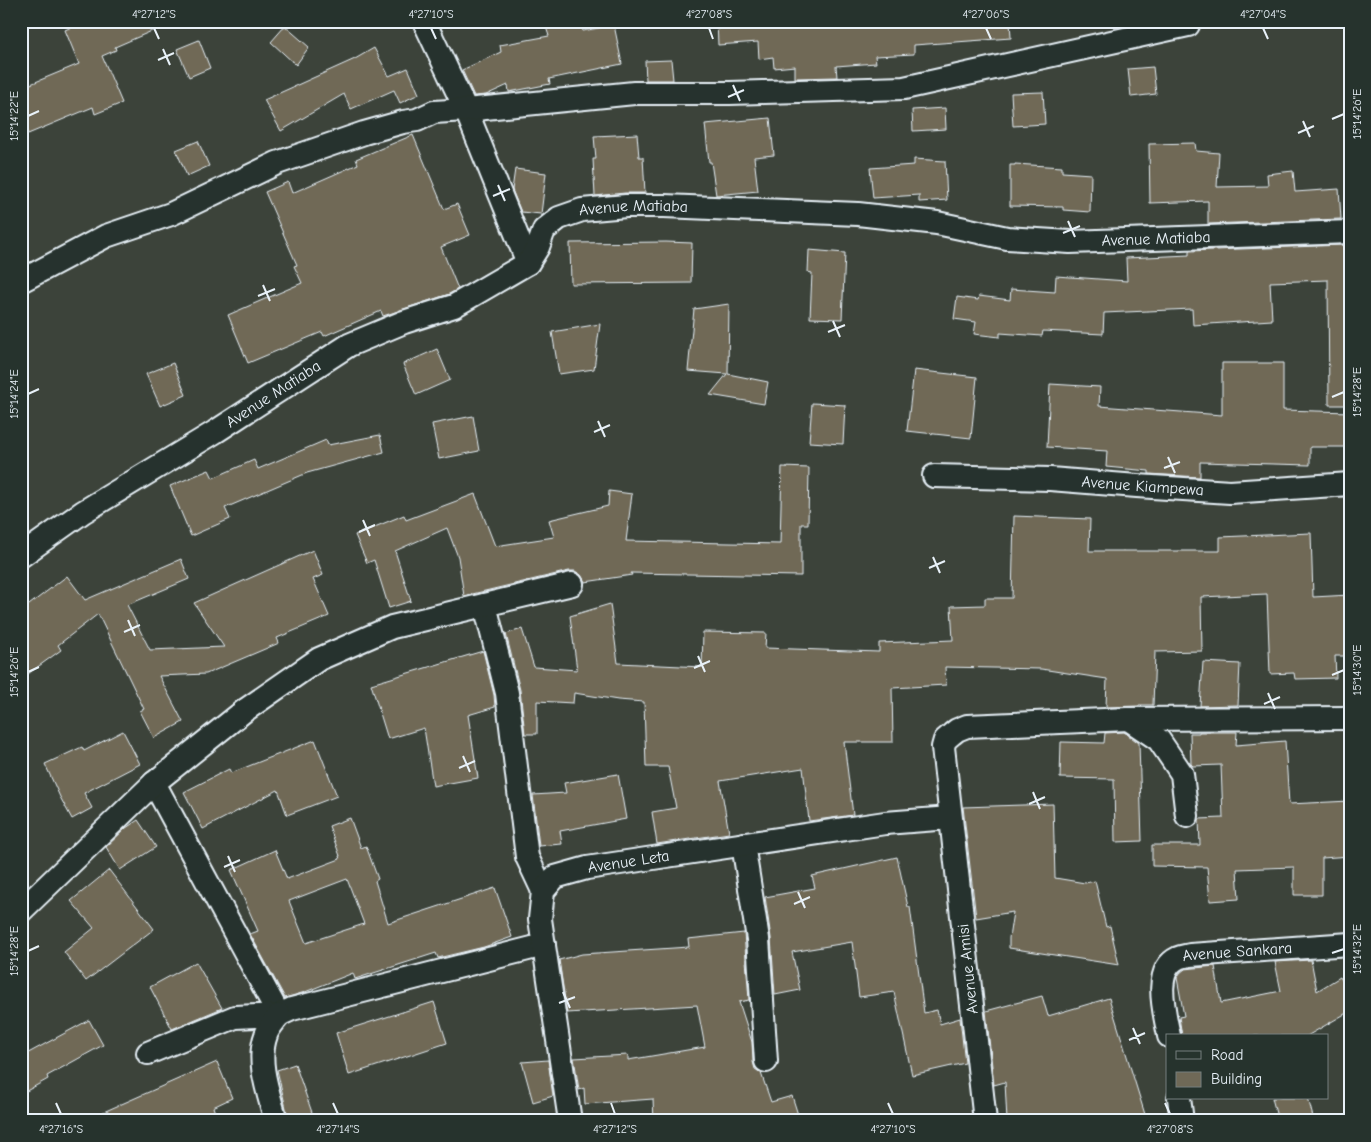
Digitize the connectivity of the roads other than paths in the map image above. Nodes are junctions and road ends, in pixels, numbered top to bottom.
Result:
1 (424, 21) edge
2 (1188, 25) dead end
3 (466, 110) junction
4 (1350, 232) edge
5 (528, 263) junction
6 (21, 281) edge
7 (934, 476) dead end
8 (1350, 484) edge
9 (21, 556) edge
10 (572, 584) dead end
11 (485, 605) junction
12 (1350, 718) edge
13 (1128, 719) junction
14 (154, 783) junction
15 (1187, 816) dead end
16 (950, 818) junction
17 (742, 844) junction
18 (543, 891) junction
19 (21, 911) edge
20 (1350, 944) edge
21 (544, 945) junction
22 (279, 1015) junction
23 (1169, 1034) edge
24 (148, 1053) dead end
25 (766, 1061) dead end
26 (1179, 1100) edge
27 (276, 1121) edge
28 (570, 1121) edge
29 (985, 1121) edge
30 (1182, 1121) edge

1 - 3 street
2 - 3 street
3 - 5 street
3 - 6 street
4 - 5 street, Avenue Matiaba
5 - 9 street, Avenue Matiaba
7 - 8 street, Avenue Kiampewa
10 - 11 street
11 - 14 street
11 - 18 street
12 - 13 street, Avenue Amisi
13 - 15 street
13 - 16 street, Avenue Amisi
14 - 19 street
14 - 22 street
16 - 17 street, Avenue Leta
16 - 29 street, Avenue Amisi
17 - 18 street, Avenue Leta
17 - 25 street
18 - 21 street
20 - 23 street, Avenue Sankara
21 - 22 street
21 - 28 street
22 - 24 street
22 - 27 street
26 - 30 street

